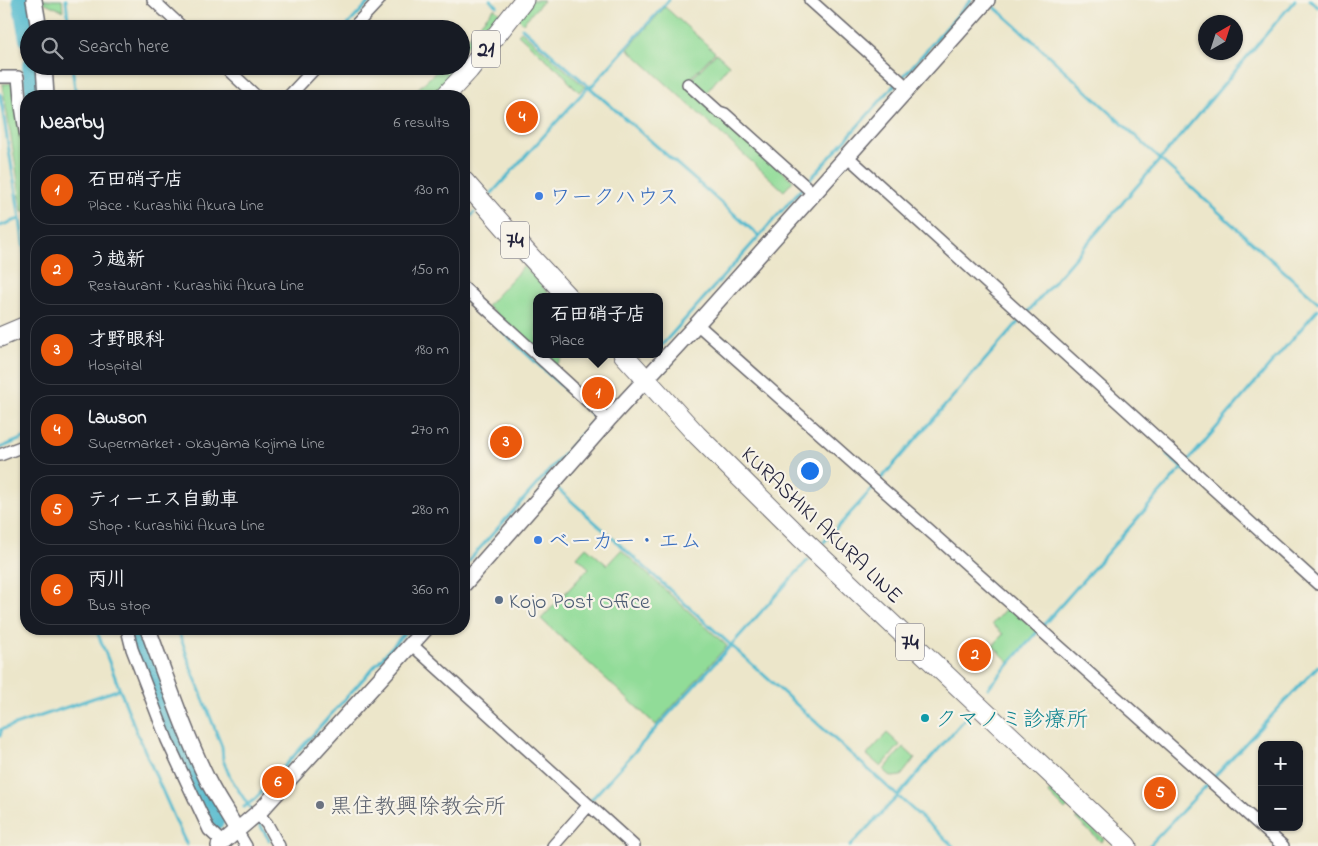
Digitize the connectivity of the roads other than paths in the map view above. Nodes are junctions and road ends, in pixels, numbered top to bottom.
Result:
1 (34, 0) edge
2 (153, 0) edge
3 (379, 0) edge
4 (524, 0) edge
5 (810, 0) edge
6 (987, 0) edge
7 (37, 20) edge
8 (174, 20) edge
9 (360, 20) edge
10 (470, 69) edge
11 (45, 75) edge
12 (234, 75) edge
13 (309, 75) edge
14 (464, 75) edge
15 (0, 77) edge
16 (902, 83) junction
17 (688, 84) dead end
18 (46, 90) edge
19 (250, 90) edge
20 (295, 90) edge
21 (451, 90) edge
22 (20, 100) edge
23 (847, 156) junction
24 (470, 188) edge
25 (807, 188) junction
26 (564, 293) edge
27 (470, 294) edge
28 (697, 324) junction
29 (20, 329) edge
30 (0, 337) edge
31 (533, 352) edge
32 (540, 358) edge
33 (627, 358) edge
34 (646, 379) junction
35 (603, 416) junction
36 (20, 448) edge
37 (0, 456) edge
38 (470, 577) edge
39 (1318, 584) edge
40 (128, 635) edge
41 (150, 635) edge
42 (419, 635) edge
43 (411, 644) junction
44 (588, 807) junction
45 (258, 814) junction
46 (1258, 823) edge
47 (237, 831) junction
48 (1266, 831) edge
49 (221, 845) edge
50 (246, 846) edge
51 (279, 846) edge
52 (553, 846) edge
53 (634, 846) edge
54 (1127, 846) edge
55 (1283, 846) edge

1 - 7 street
2 - 8 street
3 - 9 street
4 - 10 main road, 21
5 - 16 street
6 - 16 street
11 - 18 street
12 - 19 street
13 - 20 street
14 - 21 main road, 21
15 - 22 street
16 - 23 street
17 - 25 street
23 - 25 street
23 - 39 street
24 - 26 main road, 74
25 - 28 street
27 - 31 street
28 - 34 street
28 - 46 street
29 - 30 main road
32 - 35 street
33 - 34 main road, KURASHIKI AKURA LINE / 74
34 - 35 street
34 - 54 main road, KURASHIKI AKURA LINE / 74
35 - 38 street
36 - 37 street
40 - 49 street
41 - 47 street
42 - 43 street
43 - 44 street
43 - 45 street
44 - 52 street
44 - 53 street
45 - 47 street
45 - 51 street
47 - 49 street
47 - 50 street
48 - 55 street

